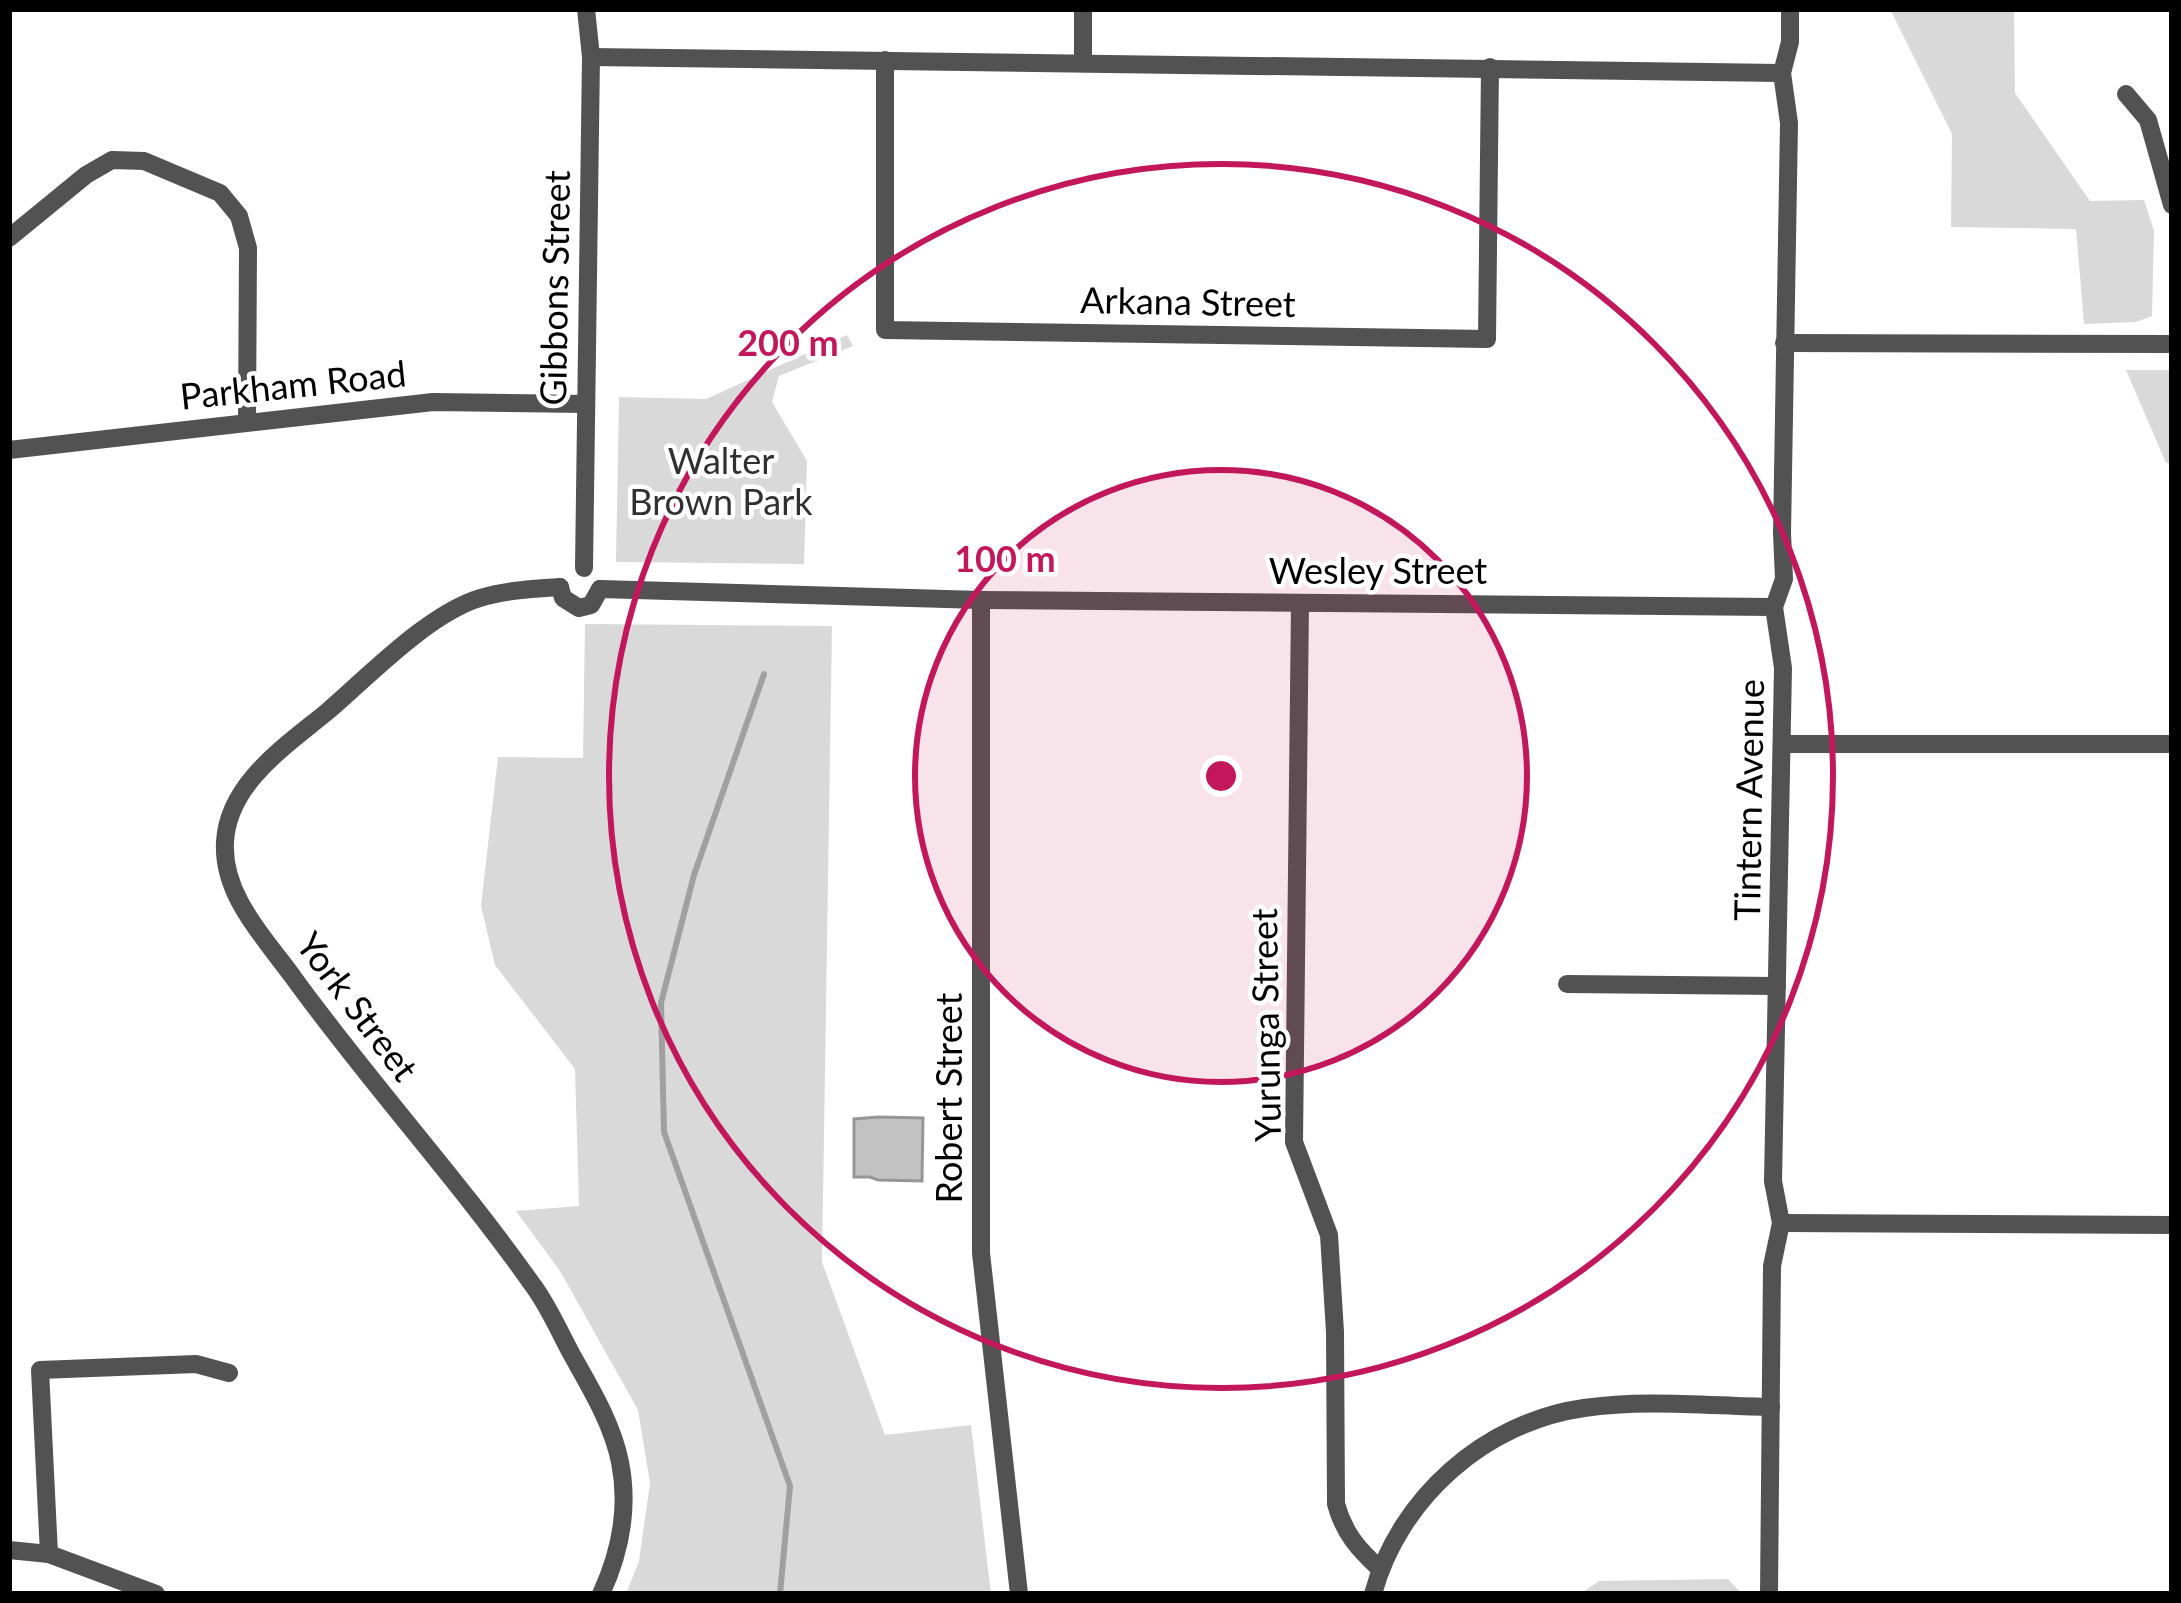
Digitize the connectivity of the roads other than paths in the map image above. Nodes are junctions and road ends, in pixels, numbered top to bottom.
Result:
1 (586, 9) edge
2 (1083, 9) edge
3 (1790, 9) edge
4 (591, 57) junction
5 (885, 60) junction
6 (1083, 62) junction
7 (1490, 67) junction
8 (1782, 73) junction
9 (2126, 94) dead end
10 (2172, 205) edge
11 (9, 238) edge
12 (1784, 343) junction
13 (2172, 344) edge
14 (586, 404) junction
15 (247, 422) junction
16 (9, 450) edge
17 (584, 568) junction
18 (560, 586) junction
19 (600, 590) junction
20 (981, 600) junction
21 (1300, 603) junction
22 (1774, 607) junction
23 (1782, 744) junction
24 (2172, 744) edge
25 (1568, 984) dead end
26 (1777, 986) junction
27 (1781, 1222) junction
28 (2172, 1226) edge
29 (229, 1373) dead end
30 (1771, 1407) junction
31 (9, 1550) edge
32 (49, 1554) junction
33 (1379, 1569) junction
34 (156, 1594) edge
35 (601, 1594) edge
36 (1019, 1594) edge
37 (1372, 1594) edge
38 (1768, 1594) edge

1 - 4 street, Gibbons Street
2 - 6 street
3 - 8 street, Tintern Avenue
4 - 5 street
4 - 14 street, Gibbons Street
5 - 6 street
5 - 7 street, Arkana Street
6 - 7 street
7 - 8 street
8 - 12 street, Tintern Avenue
9 - 10 street
11 - 15 street
12 - 13 street
12 - 22 street, Tintern Avenue
14 - 15 street, Parkham Road
14 - 17 street, Gibbons Street
15 - 16 street, Parkham Road
17 - 18 street
17 - 19 street
18 - 19 street
18 - 35 street, York Street
19 - 20 street
20 - 21 street, Wesley Street
20 - 36 street, Robert Street
21 - 22 street, Wesley Street
21 - 33 street, Yurunga Street
22 - 23 street, Tintern Avenue
23 - 24 street
23 - 26 street, Tintern Avenue
25 - 26 street
26 - 27 street, Tintern Avenue
27 - 28 street
27 - 30 street, Tintern Avenue
29 - 32 street
30 - 33 street
30 - 38 street, Tintern Avenue
31 - 32 street
32 - 34 street
33 - 37 street

